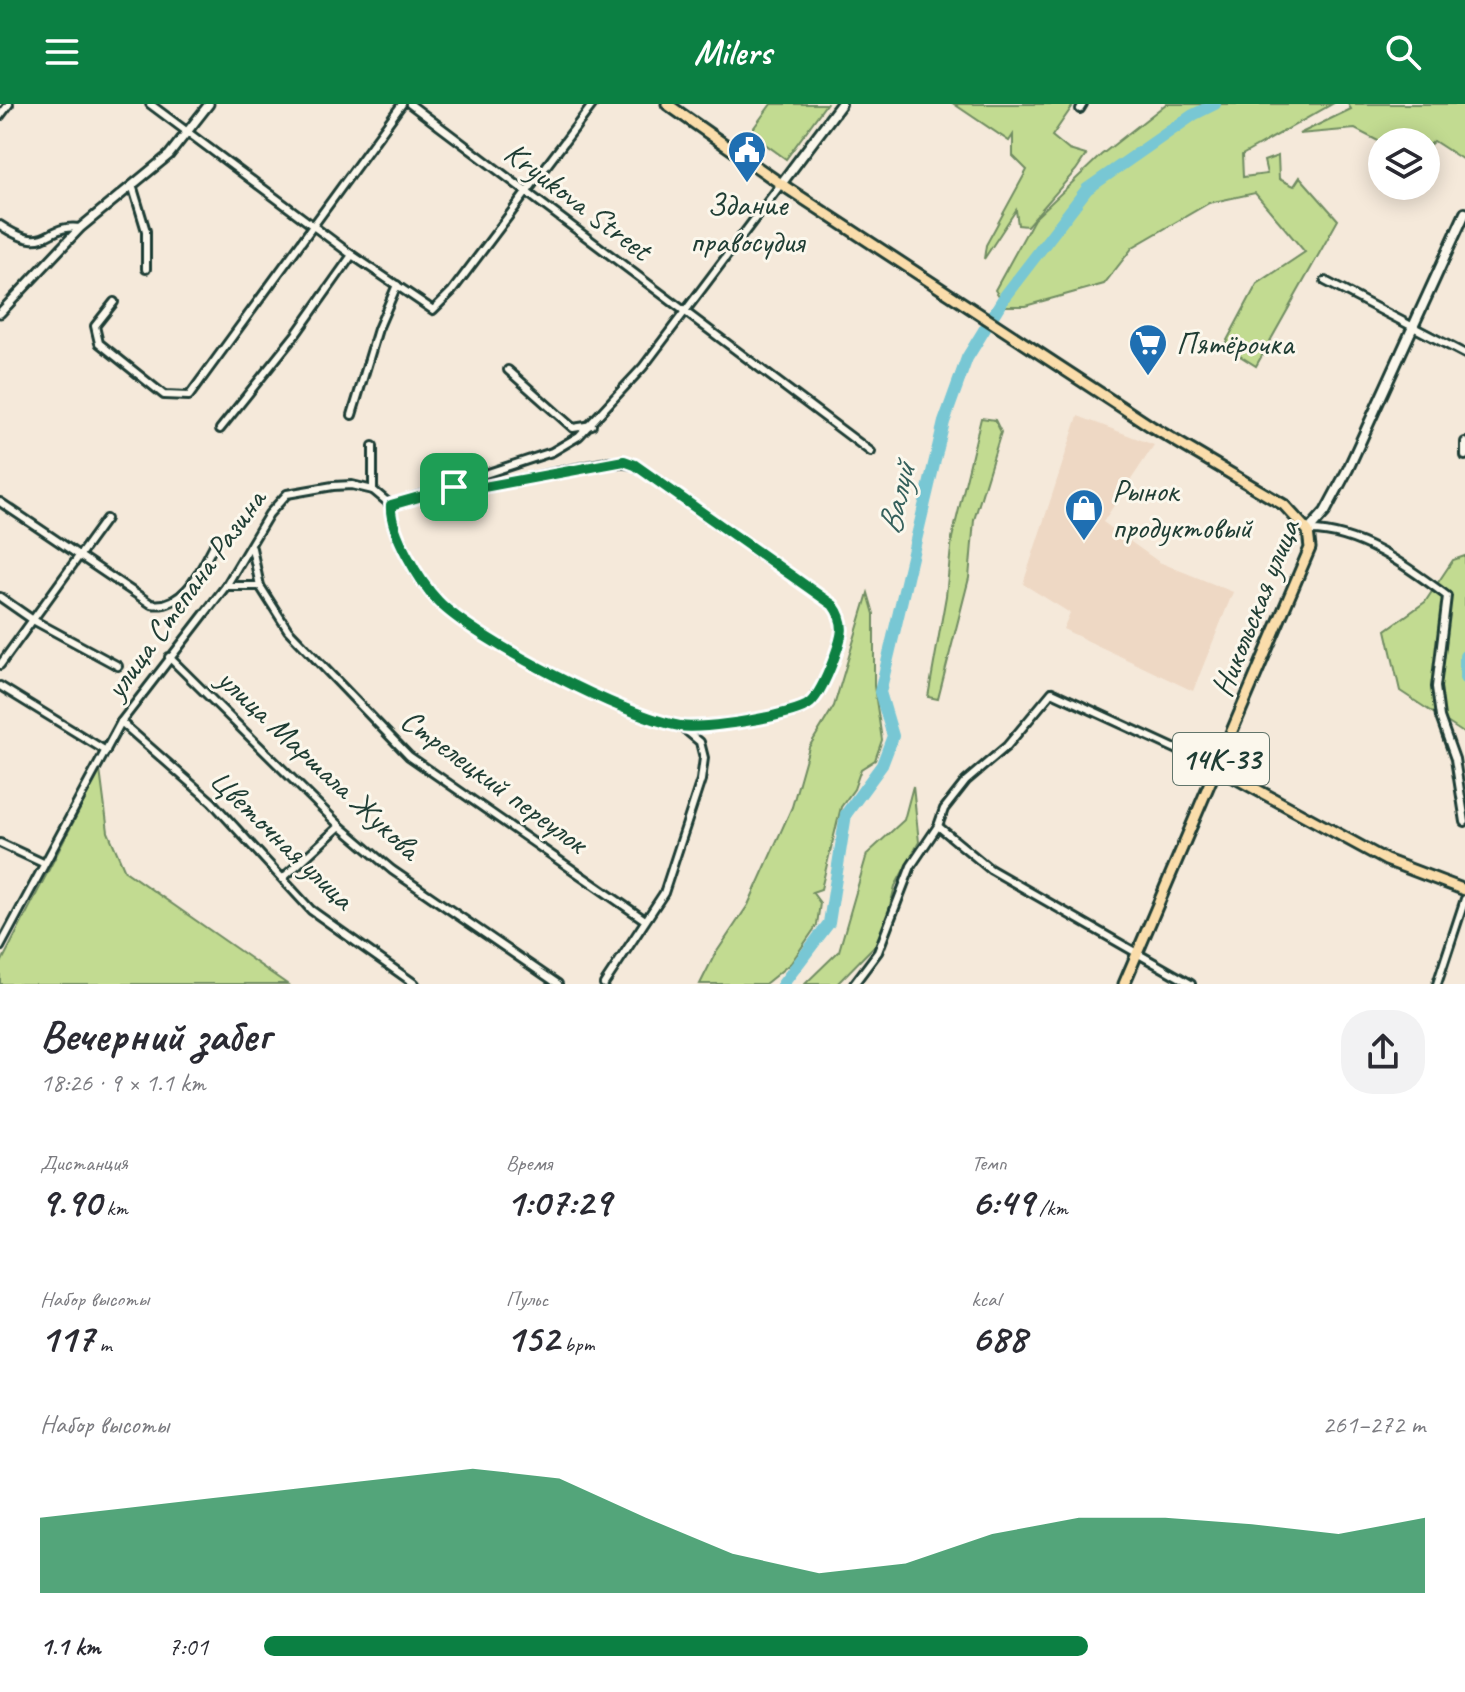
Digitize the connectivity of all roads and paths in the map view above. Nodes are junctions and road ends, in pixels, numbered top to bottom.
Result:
1 (9, 104) edge
2 (150, 104) edge
3 (209, 104) edge
4 (402, 104) edge
5 (410, 104) edge
6 (593, 104) edge
7 (667, 104) edge
8 (841, 104) edge
9 (0, 116) edge
10 (189, 133) junction
11 (781, 184) junction
12 (133, 188) junction
13 (525, 192) junction
14 (1465, 213) edge
15 (0, 225) edge
16 (315, 227) junction
17 (80, 228) junction
18 (352, 255) junction
19 (146, 269) dead end
20 (1325, 281) dead end
21 (397, 285) junction
22 (114, 302) dead end
23 (684, 309) junction
24 (0, 313) edge
25 (1412, 326) junction
26 (1465, 354) edge
27 (508, 370) dead end
28 (352, 415) dead end
29 (592, 425) junction
30 (220, 429) dead end
31 (1465, 442) edge
32 (373, 446) dead end
33 (871, 452) dead end
34 (1465, 456) edge
35 (454, 487) junction
36 (373, 490) junction
37 (0, 502) edge
38 (391, 505) junction
39 (106, 519) dead end
40 (1308, 531) junction
41 (214, 545) dead end
42 (252, 548) junction
43 (77, 554) junction
44 (226, 586) junction
45 (260, 586) junction
46 (0, 597) edge
47 (33, 620) junction
48 (169, 657) junction
49 (0, 665) edge
50 (118, 666) dead end
51 (0, 686) edge
52 (121, 722) junction
53 (682, 727) junction
54 (106, 751) junction
55 (1217, 768) junction
56 (1465, 822) edge
57 (340, 826) junction
58 (938, 826) junction
59 (0, 843) edge
60 (43, 863) junction
61 (283, 878) junction
62 (1465, 890) edge
63 (1465, 899) edge
64 (645, 920) junction
65 (0, 947) edge
66 (1138, 954) junction
67 (415, 984) edge
68 (558, 984) edge
69 (604, 984) edge
70 (854, 984) edge
71 (1124, 984) edge
72 (1191, 984) edge
73 (1437, 984) edge

1 - 9 street
2 - 10 street
3 - 10 street
4 - 16 street
5 - 13 street, Kryukova Street
6 - 13 street
7 - 11 main road
8 - 11 main road
10 - 12 street
10 - 16 street
11 - 23 street
11 - 40 main road
12 - 17 street
12 - 19 street
13 - 21 street
13 - 23 street, Kryukova Street
14 - 25 main road, Никольская улица
15 - 17 street
16 - 18 street
16 - 22 street
17 - 24 street
18 - 21 street
18 - 30 street
20 - 25 street
21 - 28 street
23 - 29 street
23 - 33 street, Kryukova Street
25 - 26 street
25 - 40 main road, Никольская улица
27 - 29 street
29 - 35 street
31 - 34 street
32 - 36 street
35 - 38 street
35 - 53 street
36 - 38 street
36 - 42 street, улица Степана Разина
37 - 43 street
38 - 53 street
39 - 43 street
40 - 55 main road, Никольская улица / 14К-33
40 - 56 street
41 - 43 street
42 - 44 street, улица Степана Разина
42 - 45 street, Стрелецкий переулок
43 - 47 street
44 - 45 street
44 - 48 street, улица Степана Разина
45 - 64 street, Стрелецкий переулок
46 - 47 street
47 - 49 street
47 - 50 street
48 - 52 street, улица Степана Разина
48 - 57 street, улица Маршала Жукова
51 - 54 street
52 - 54 street, улица Степана Разина
52 - 61 street, Цветочная улица
53 - 64 street
54 - 60 street, улица Степана Разина
55 - 58 street
55 - 62 main road
55 - 66 main road, Никольская улица / 14К-33
57 - 61 street
57 - 68 street, улица Маршала Жукова
58 - 66 street
58 - 70 street
59 - 60 street
60 - 65 street, улица Степана Разина
61 - 67 street, Цветочная улица
63 - 73 street
64 - 69 street
66 - 71 main road, Никольская улица / 14К-33
66 - 72 street

